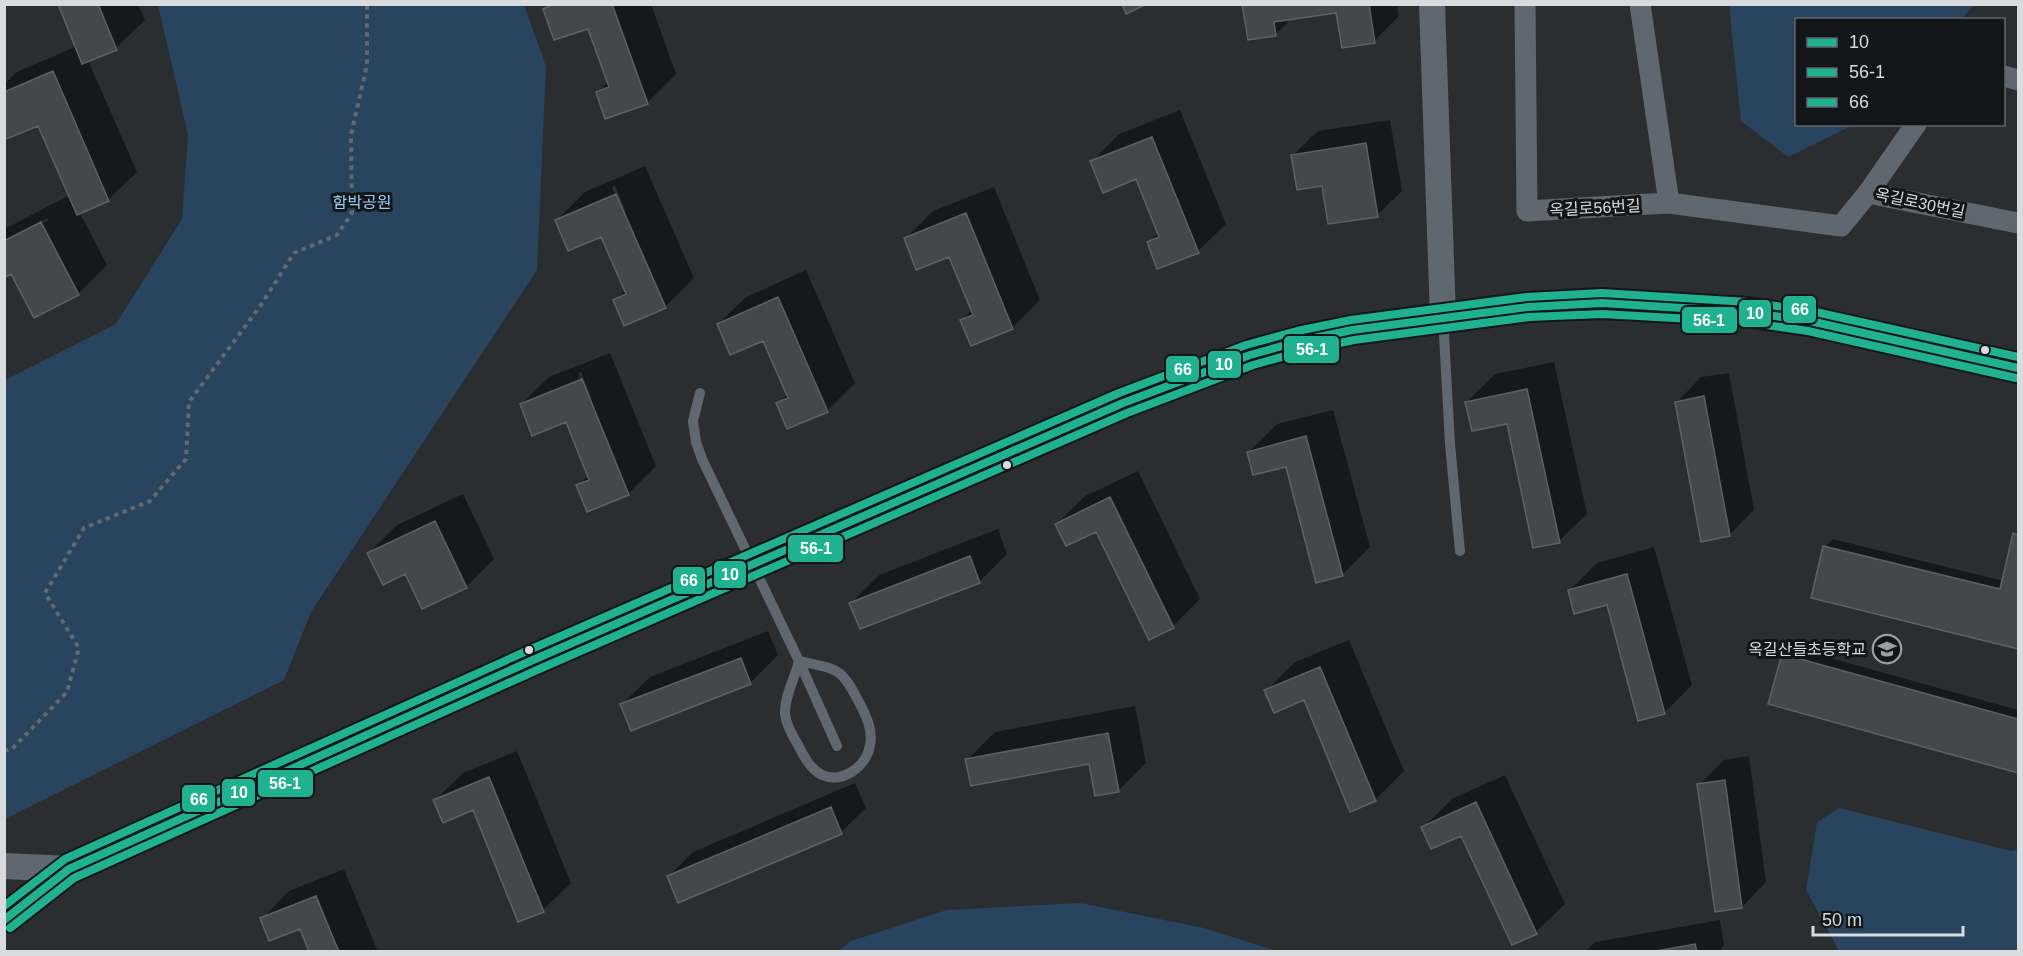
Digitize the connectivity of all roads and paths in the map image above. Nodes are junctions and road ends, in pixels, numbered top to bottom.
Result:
1 (367, 4) edge
2 (1432, 4) edge
3 (1525, 4) edge
4 (1640, 4) edge
5 (1915, 126) edge
6 (1868, 193) junction
7 (1669, 204) junction
8 (2019, 223) edge
9 (1443, 316) junction
10 (2019, 368) edge
11 (700, 393) dead end
12 (1460, 550) dead end
13 (753, 565) junction
14 (799, 661) junction
15 (837, 746) dead end
16 (4, 751) edge
17 (4, 866) edge
18 (69, 869) junction
19 (4, 920) edge

1 - 16 path
2 - 9 street
3 - 7 street, 옥길로56번길
4 - 7 street
5 - 6 street, 옥길로30번길
6 - 7 street
6 - 8 street, 옥길로30번길
9 - 10 street
9 - 12 lane
9 - 13 street
11 - 13 lane
13 - 14 lane
13 - 18 street
14 - 14 lane
14 - 15 lane
17 - 18 street
18 - 19 street

